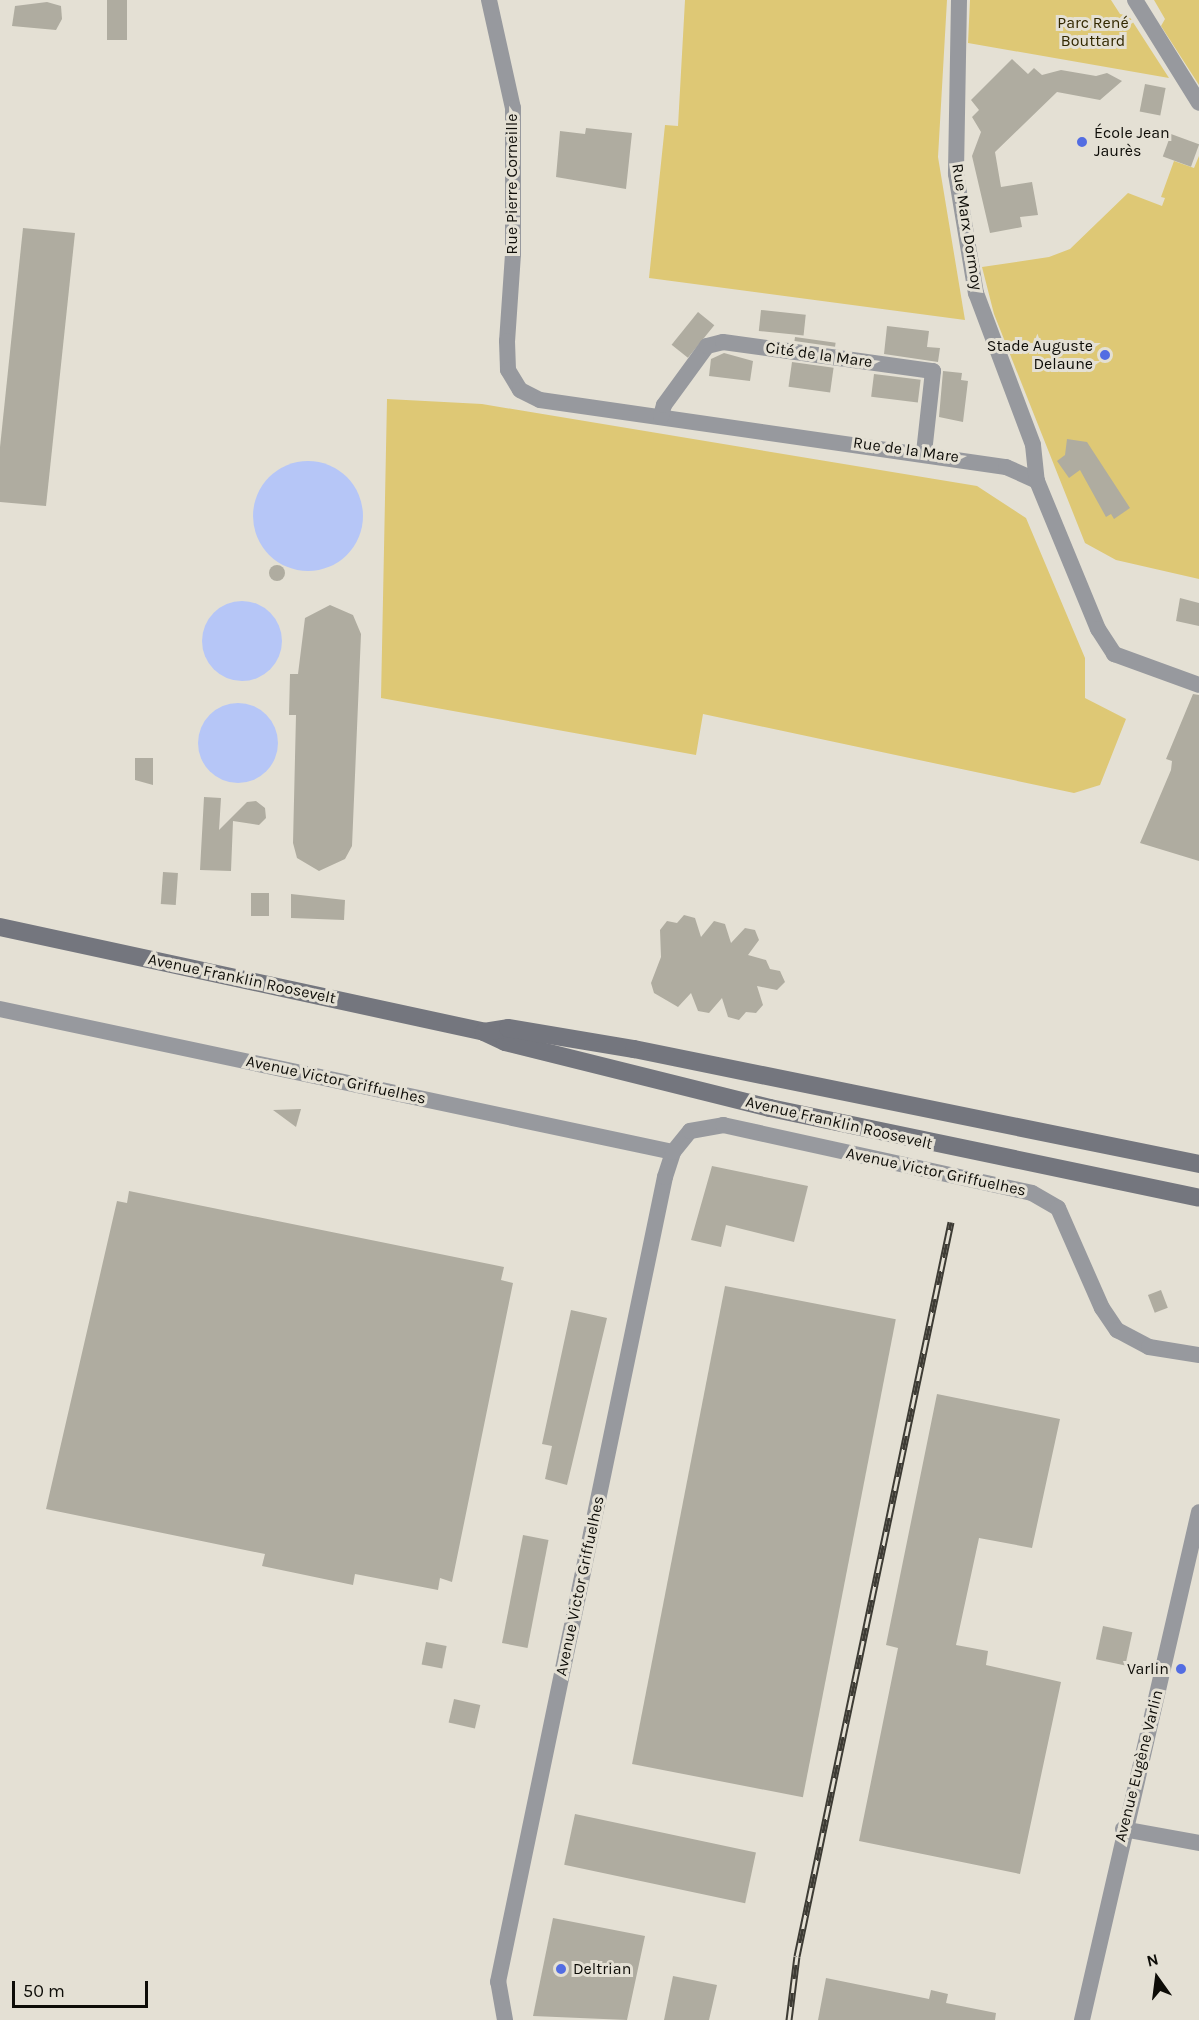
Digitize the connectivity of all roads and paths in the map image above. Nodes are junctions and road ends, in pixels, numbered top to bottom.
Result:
1 (489, 0) edge
2 (959, 0) edge
3 (1135, 0) edge
4 (1199, 103) edge
5 (508, 370) joint
6 (661, 416) junction
7 (924, 452) junction
8 (1037, 481) junction
9 (1199, 685) edge
10 (0, 927) edge
11 (0, 1009) edge
12 (484, 1032) junction
13 (673, 1152) junction
14 (1199, 1164) edge
15 (1199, 1198) edge
16 (1199, 1355) edge
17 (1199, 1512) edge
18 (1123, 1829) junction
19 (1199, 1843) edge
20 (505, 2020) edge
21 (1082, 2020) edge

1 - 5 street, Rue Pierre Corneille
2 - 8 street, Rue Marx Dormoy
3 - 4 street
5 - 6 street, Rue de la Mare
6 - 7 street, Rue de la Mare
6 - 7 street, Cité de la Mare
7 - 8 street, Rue de la Mare
8 - 9 street
10 - 12 main road, Avenue Franklin Roosevelt
11 - 13 street, Avenue Victor Griffuelhes
12 - 14 main road, Avenue Franklin Roosevelt
12 - 15 main road, Avenue Franklin Roosevelt
13 - 16 street, Avenue Victor Griffuelhes
13 - 20 street, Avenue Victor Griffuelhes
17 - 18 street, Avenue Eugène Varlin
18 - 19 street
18 - 21 street, Avenue Eugène Varlin

